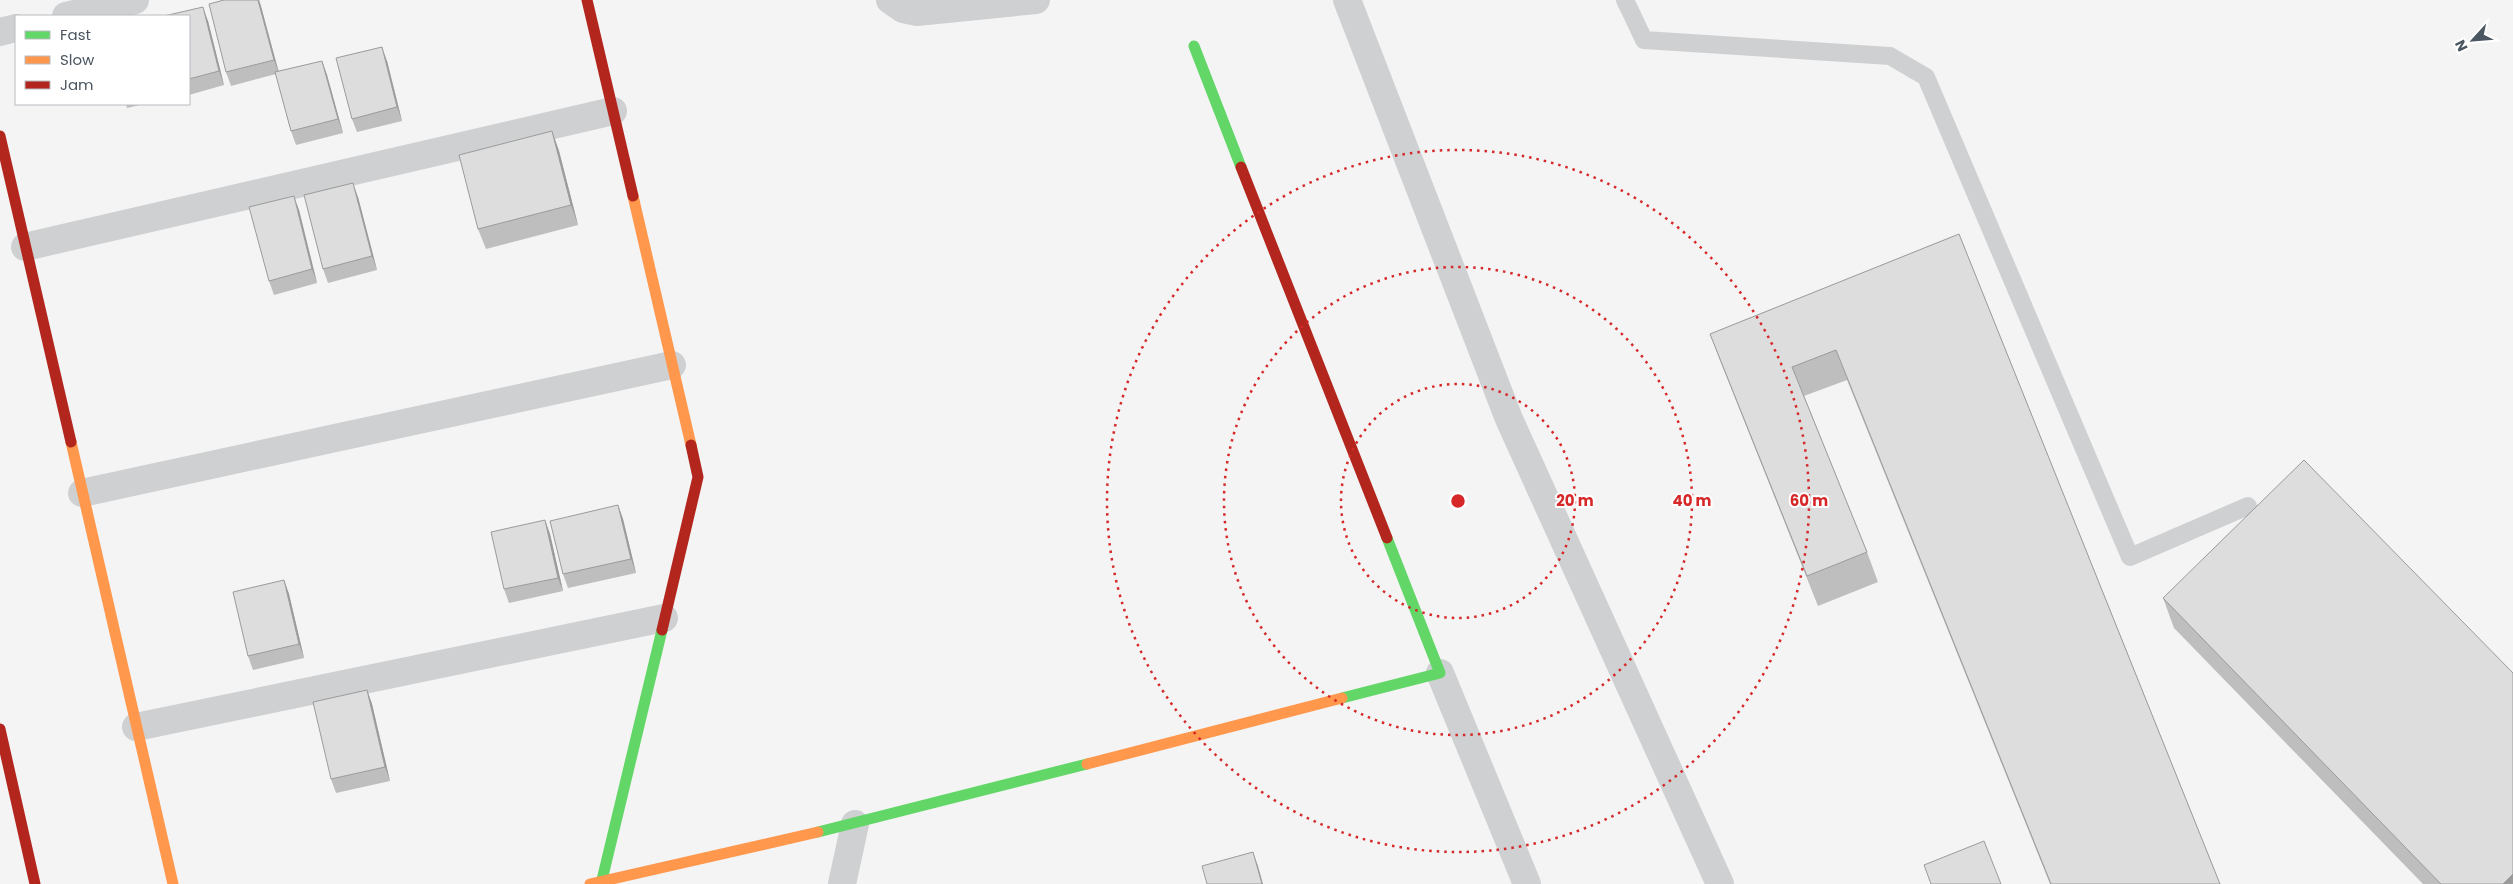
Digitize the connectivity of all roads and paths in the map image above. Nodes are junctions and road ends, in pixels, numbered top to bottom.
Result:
1 (135, 0) edge
2 (587, 0) edge
3 (890, 0) edge
4 (1036, 0) edge
5 (1347, 0) edge
6 (1625, 0) edge
7 (70, 15) edge
8 (15, 28) edge
9 (0, 32) edge
10 (1194, 46) dead end
11 (613, 111) junction
12 (0, 136) edge
13 (26, 247) junction
14 (672, 365) junction
15 (82, 493) junction
16 (2248, 506) dead end
17 (664, 618) junction
18 (1440, 673) junction
19 (136, 727) junction
20 (0, 729) edge
21 (855, 824) junction
22 (602, 882) edge
23 (35, 884) edge
24 (173, 884) edge
25 (590, 884) edge
26 (842, 884) edge
27 (1528, 884) edge
28 (1720, 884) edge

1 - 7 street
2 - 11 street
3 - 4 street
5 - 28 street
6 - 16 lane
8 - 9 street
10 - 18 street
11 - 13 street
11 - 14 street
12 - 13 street
13 - 15 street
14 - 15 street
14 - 17 street
15 - 19 street
17 - 19 street
17 - 22 street
18 - 21 street
18 - 27 street
19 - 24 street
20 - 23 street
21 - 22 street
21 - 26 street
22 - 25 street

